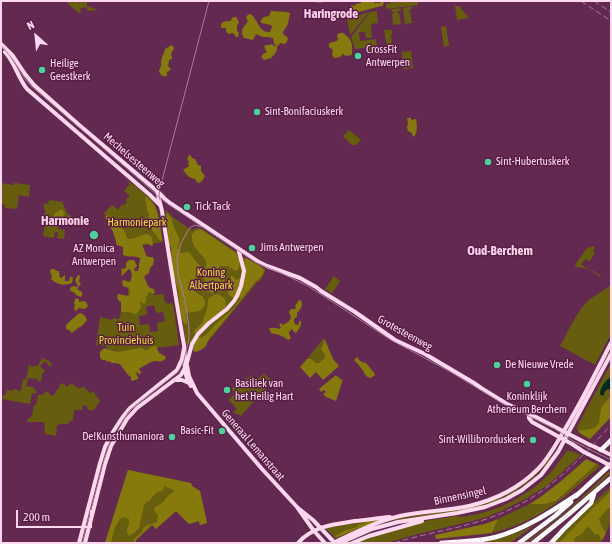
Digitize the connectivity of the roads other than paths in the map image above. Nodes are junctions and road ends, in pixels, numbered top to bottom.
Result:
1 (1, 44) edge
2 (1, 48) edge
3 (157, 190) junction
4 (165, 199) junction
5 (160, 205) junction
6 (238, 248) junction
7 (272, 268) joint
8 (611, 343) edge
9 (184, 348) junction
10 (611, 354) edge
11 (188, 362) junction
12 (178, 368) junction
13 (185, 369) junction
14 (189, 375) junction
15 (173, 381) junction
16 (189, 384) junction
17 (197, 393) junction
18 (529, 414) junction
19 (564, 431) junction
20 (569, 433) junction
21 (560, 438) junction
22 (565, 440) junction
23 (611, 440) edge
24 (603, 451) junction
25 (549, 455) junction
26 (611, 455) edge
27 (553, 459) junction
28 (597, 459) junction
29 (611, 465) edge
30 (611, 478) edge
31 (521, 483) junction
32 (508, 488) dead end
33 (595, 493) junction
34 (578, 494) junction
35 (297, 507) junction
36 (400, 516) junction
37 (438, 516) junction
38 (313, 520) junction
39 (329, 525) junction
40 (321, 528) junction
41 (314, 531) junction
42 (333, 542) edge
43 (79, 543) edge
44 (85, 543) edge
45 (298, 543) edge
46 (325, 543) edge
47 (340, 543) edge
48 (352, 543) edge
49 (441, 543) edge
50 (519, 543) edge
51 (533, 543) edge
52 (551, 543) edge

1 - 3 main road, Mechelsesteenweg
2 - 5 main road, Mechelsesteenweg
3 - 4 main road, Mechelsesteenweg
3 - 5 main road, Generaal Lemanstraat
4 - 5 main road
4 - 6 main road, Mechelsesteenweg
5 - 9 main road, Generaal Lemanstraat
6 - 7 main road, Mechelsesteenweg
6 - 11 main road
7 - 18 main road, Grotesteenweg
8 - 19 main road, Binnensingel
9 - 12 main road
9 - 13 main road, Generaal Lemanstraat
10 - 20 main road, Binnensingel
11 - 13 main road
11 - 14 main road, Generaal Lemanstraat
12 - 13 main road
12 - 43 main road
13 - 14 main road
13 - 15 main road
13 - 16 main road, Generaal Lemanstraat
14 - 17 main road, Generaal Lemanstraat
15 - 16 main road
15 - 44 main road
16 - 17 main road, Generaal Lemanstraat
17 - 35 main road, Generaal Lemanstraat
18 - 19 main road, Grotesteenweg
18 - 21 main road, Grotesteenweg
19 - 20 main road, Grotesteenweg
19 - 21 main road, Binnensingel
20 - 22 main road, Binnensingel
20 - 24 main road, Grotesteenweg
21 - 22 main road, Grotesteenweg
21 - 25 main road, Binnensingel
22 - 27 main road, Binnensingel
22 - 28 main road, Grotesteenweg
23 - 24 highway
24 - 26 main road, Grotesteenweg
24 - 28 main road
25 - 27 main road
25 - 31 main road, Binnensingel
27 - 37 main road, Binnensingel
28 - 29 main road, Grotesteenweg, bridge
29 - 34 highway
30 - 33 highway
31 - 32 main road
31 - 36 main road, Binnensingel
33 - 51 highway
33 - 52 highway
34 - 49 highway
34 - 50 highway
35 - 38 main road, Generaal Lemanstraat
35 - 41 main road, Generaal Lemanstraat
36 - 39 main road
36 - 42 main road, Binnensingel
37 - 47 main road, Binnensingel
37 - 48 main road
38 - 39 main road
38 - 40 main road, Generaal Lemanstraat
39 - 40 main road
40 - 41 main road
40 - 42 main road, Generaal Lemanstraat
41 - 45 main road
41 - 46 main road, Generaal Lemanstraat

